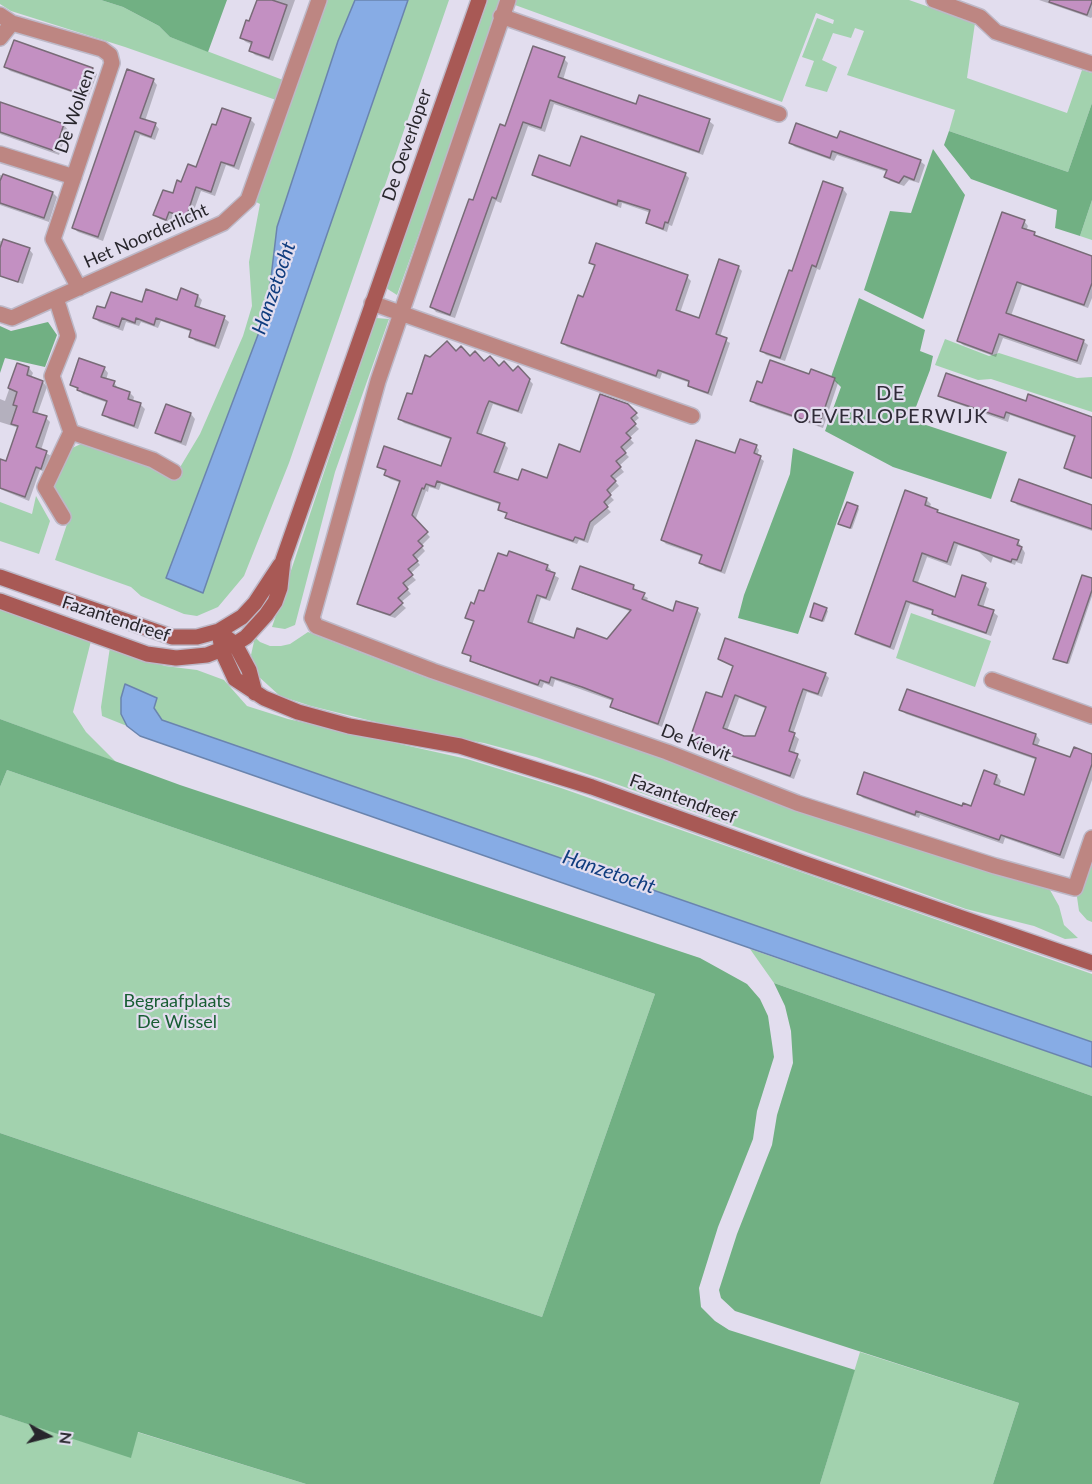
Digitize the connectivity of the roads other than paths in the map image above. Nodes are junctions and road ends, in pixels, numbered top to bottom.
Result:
1 (318, 0) edge
2 (478, 0) edge
3 (508, 0) edge
4 (934, 0) edge
5 (501, 16) junction
6 (6, 19) edge
7 (0, 38) edge
8 (1092, 64) edge
9 (779, 114) dead end
10 (0, 154) edge
11 (74, 177) junction
12 (79, 288) junction
13 (56, 298) junction
14 (372, 303) junction
15 (402, 313) junction
16 (0, 314) edge
17 (692, 416) dead end
18 (71, 432) junction
19 (174, 472) dead end
20 (63, 517) dead end
21 (283, 560) junction
22 (0, 577) edge
23 (0, 601) edge
24 (219, 631) junction
25 (228, 648) junction
26 (992, 680) dead end
27 (1092, 716) edge
28 (1092, 838) edge
29 (1092, 963) edge

1 - 12 street, Het Noorderlicht
2 - 14 main road, De Oeverloper
3 - 5 street
4 - 8 street
5 - 9 street
5 - 15 street
6 - 7 street
6 - 11 street, De Wolken
10 - 11 street
11 - 12 street, De Wolken
12 - 13 street, Het Noorderlicht
13 - 16 street, Het Noorderlicht
13 - 18 street
14 - 15 street
14 - 21 main road, De Oeverloper
15 - 17 street
15 - 28 street, De Kievit
18 - 19 street
18 - 20 street
21 - 24 main road, De Oeverloper
21 - 25 main road, De Oeverloper
22 - 24 main road, Fazantendreef
23 - 25 main road, Fazantendreef
24 - 25 main road, Fazantendreef
25 - 29 main road, Fazantendreef
26 - 27 street

